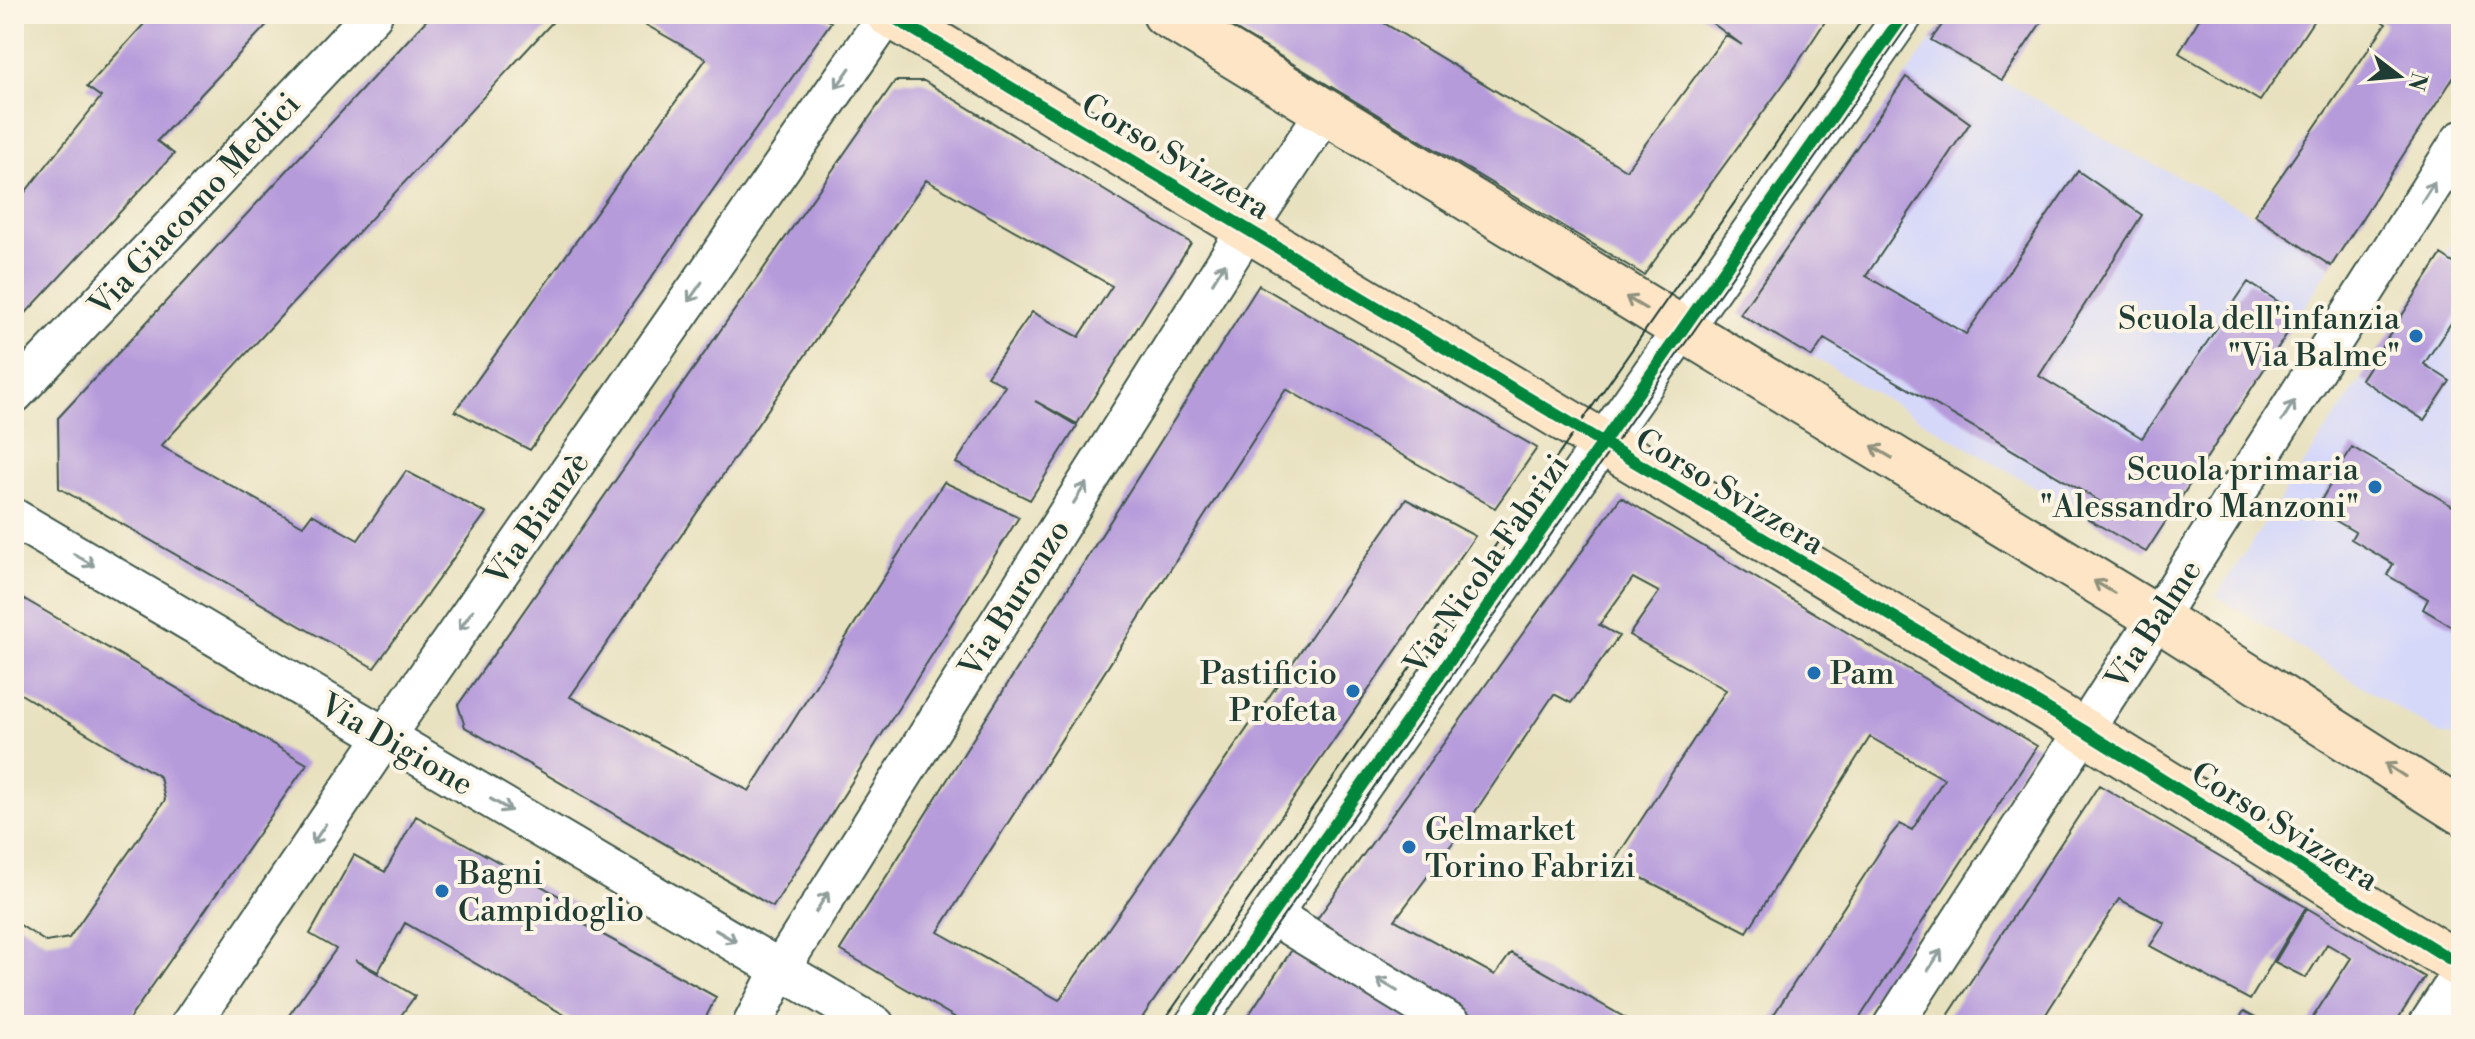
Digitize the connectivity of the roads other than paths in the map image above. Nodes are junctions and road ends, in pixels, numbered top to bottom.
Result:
1 (373, 14) edge
2 (888, 14) edge
3 (1165, 14) edge
4 (1904, 14) edge
5 (1325, 112) junction
6 (2461, 140) edge
7 (1247, 228) junction
8 (1680, 329) junction
9 (14, 394) edge
10 (1601, 445) junction
11 (14, 518) edge
12 (2157, 618) junction
13 (2084, 731) junction
14 (384, 738) junction
15 (2461, 812) edge
16 (1272, 915) junction
17 (2461, 966) edge
18 (781, 968) junction
19 (2461, 974) edge
20 (190, 1025) edge
21 (752, 1025) edge
22 (875, 1025) edge
23 (1194, 1025) edge
24 (1453, 1025) edge
25 (1893, 1025) edge
26 (2428, 1025) edge

1 - 9 street, Via Giacomo Medici
2 - 7 street, Corso Svizzera
2 -> 14 street, Via Bianzè
3 - 5 street
4 - 8 street, Via Nicola Fabrizi
5 - 7 street, Corso Svizzera
8 -> 5 street
12 -> 6 street, Via Balme
7 - 10 street, Corso Svizzera
18 -> 7 street, Via Buronzo
8 - 10 street, Via Nicola Fabrizi
12 -> 8 street
10 - 13 street, Corso Svizzera
10 - 16 street, Via Nicola Fabrizi
11 -> 14 street, Via Digione
12 - 13 street, Via Balme
15 -> 12 street
13 - 17 street, Corso Svizzera
25 -> 13 street, Via Balme
14 -> 18 street, Via Digione
14 -> 20 street, Via Bianzè
16 - 23 street, Via Nicola Fabrizi
24 -> 16 street
18 - 21 street, Via Buronzo
18 - 22 street, Via Digione
19 - 26 street

